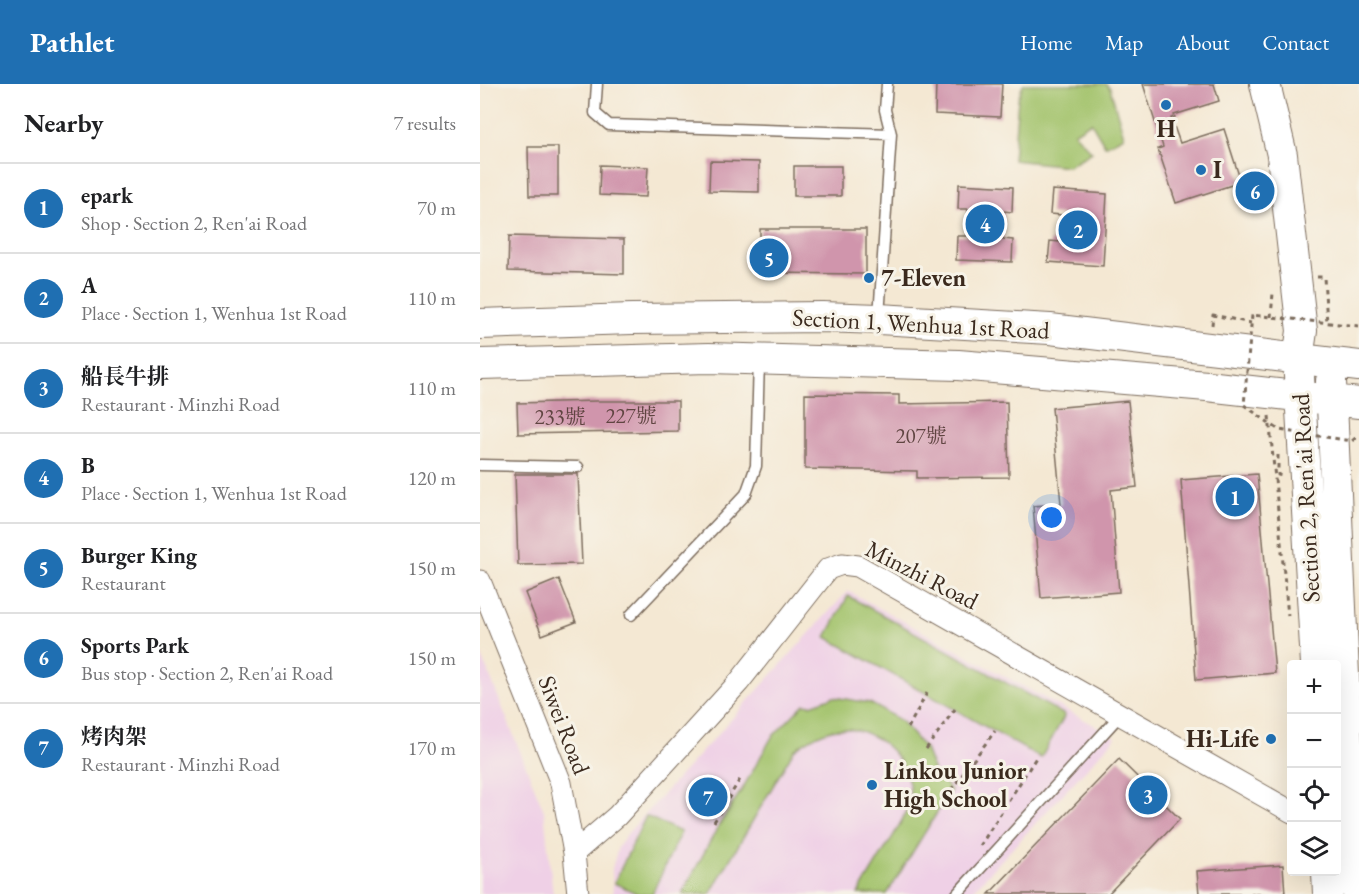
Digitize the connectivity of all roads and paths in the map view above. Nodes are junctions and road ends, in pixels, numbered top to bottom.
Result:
1 (597, 84) edge
2 (887, 84) edge
3 (1265, 84) edge
4 (891, 134) junction
5 (1324, 277) dead end
6 (1273, 289) dead end
7 (1213, 315) dead end
8 (1271, 317) junction
9 (879, 320) junction
10 (1251, 322) junction
11 (480, 324) edge
12 (1359, 326) edge
13 (1309, 338) junction
14 (759, 360) junction
15 (1329, 362) junction
16 (480, 364) edge
17 (1359, 366) edge
18 (1267, 393) junction
19 (1300, 396) junction
20 (1346, 401) edge
21 (1359, 435) edge
22 (480, 465) edge
23 (578, 467) dead end
24 (480, 581) edge
25 (631, 615) dead end
26 (1288, 617) dead end
27 (1316, 660) edge
28 (927, 693) dead end
29 (955, 709) dead end
30 (1121, 714) junction
31 (908, 728) dead end
32 (995, 731) dead end
33 (926, 749) dead end
34 (1037, 756) dead end
35 (742, 776) dead end
36 (951, 790) dead end
37 (1287, 809) edge
38 (714, 822) dead end
39 (574, 853) junction
40 (1351, 853) edge
41 (975, 854) dead end
42 (1327, 876) edge
43 (578, 894) edge
44 (957, 894) edge
45 (1328, 894) edge

1 - 4 lane
2 - 4 lane
3 - 13 main road, Section 2, Ren'ai Road
4 - 9 lane
5 - 13 path
6 - 8 path
7 - 10 path
8 - 10 path, bridge
8 - 13 path, bridge
9 - 11 main road, Section 1, Wenhua 1st Road
9 - 13 main road, Section 1, Wenhua 1st Road
10 - 21 path, bridge
12 - 13 path, bridge
13 - 15 main road, Section 2, Ren'ai Road
13 - 19 main road, Section 2, Ren'ai Road
14 - 16 main road, Section 1, Wenhua 1st Road
14 - 18 main road, Section 1, Wenhua 1st Road
14 - 25 lane
15 - 17 main road
15 - 20 main road, Section 2, Ren'ai Road
18 - 19 main road, Section 1, Wenhua 1st Road
18 - 26 path
19 - 20 main road, Section 1, Wenhua 1st Road
19 - 27 main road, Section 2, Ren'ai Road
20 - 40 main road, Section 2, Ren'ai Road
22 - 23 lane
24 - 39 street, Siwei Road
28 - 31 path
29 - 33 path
30 - 37 street, Minzhi Road
30 - 39 street, Minzhi Road
30 - 44 lane
32 - 36 path
34 - 41 path
35 - 38 path
39 - 43 street, Siwei Road
42 - 45 main road

